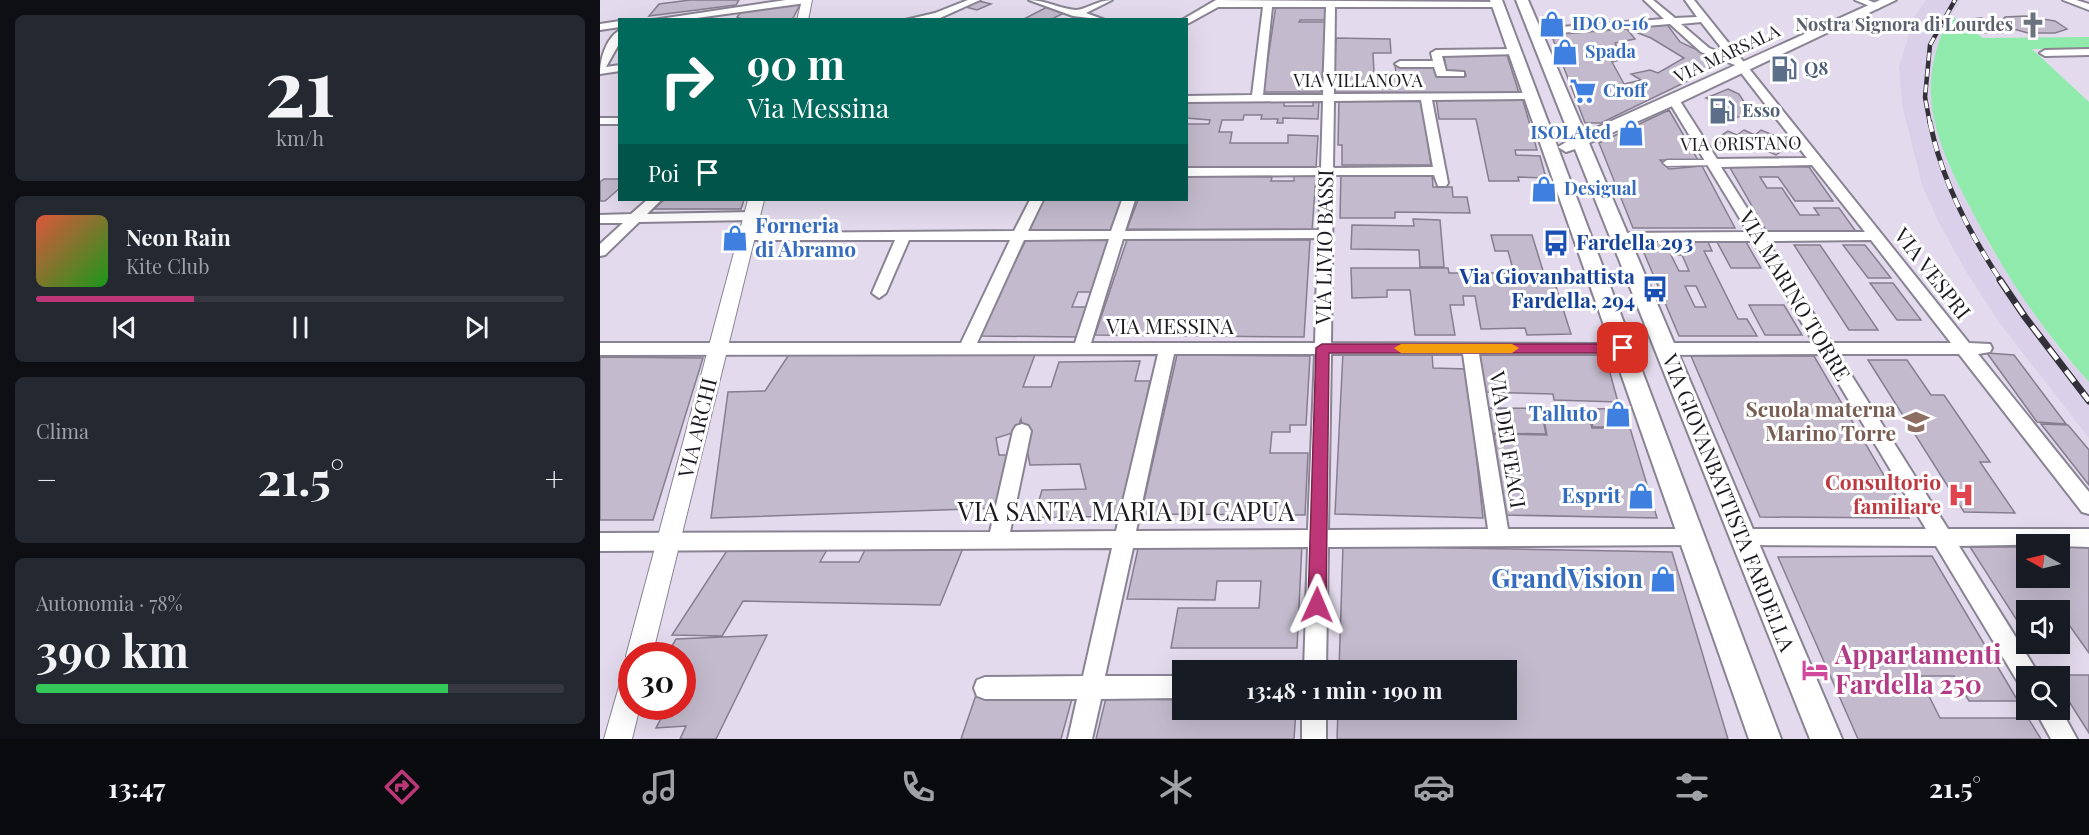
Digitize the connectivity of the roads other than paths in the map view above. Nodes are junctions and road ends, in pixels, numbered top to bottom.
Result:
1 (807, 0) edge
2 (976, 0) edge
3 (1033, 0) edge
4 (1108, 0) edge
5 (1522, 0) edge
6 (1648, 0) edge
7 (1689, 0) edge
8 (1859, 0) edge
9 (2067, 0) edge
10 (1219, 2) edge
11 (1443, 2) edge
12 (1496, 2) edge
13 (1884, 3) edge
14 (1269, 4) junction
15 (1330, 4) junction
16 (2089, 7) edge
17 (1078, 13) junction
18 (672, 18) edge
19 (802, 18) edge
20 (923, 18) edge
21 (1067, 18) edge
22 (1094, 18) edge
23 (1704, 19) junction
24 (1188, 20) edge
25 (1674, 21) junction
26 (618, 24) edge
27 (600, 27) edge
28 (1535, 32) junction
29 (618, 37) edge
30 (1514, 52) junction
31 (2089, 52) edge
32 (2045, 53) dead end
33 (1400, 64) dead end
34 (1439, 64) junction
35 (1741, 65) junction
36 (618, 68) edge
37 (600, 70) edge
38 (1461, 74) dead end
39 (1529, 96) junction
40 (1426, 97) junction
41 (1257, 98) junction
42 (1328, 98) junction
43 (1188, 99) edge
44 (1674, 100) junction
45 (600, 121) edge
46 (618, 121) edge
47 (1580, 142) junction
48 (1551, 152) junction
49 (1817, 161) junction
50 (1666, 163) dead end
51 (1712, 163) junction
52 (1188, 172) edge
53 (1326, 172) junction
54 (653, 201) edge
55 (1036, 201) edge
56 (1128, 201) edge
57 (754, 208) edge
58 (600, 219) edge
59 (634, 219) junction
60 (1325, 234) junction
61 (1116, 235) junction
62 (904, 236) junction
63 (1019, 236) junction
64 (1757, 236) junction
65 (1875, 236) junction
66 (747, 237) junction
67 (1619, 237) junction
68 (600, 252) edge
69 (879, 293) dead end
70 (1081, 348) junction
71 (1322, 348) junction
72 (1470, 348) junction
73 (1623, 348) junction
74 (1826, 348) junction
75 (1964, 348) junction
76 (1984, 348) dead end
77 (600, 349) edge
78 (966, 349) junction
79 (1167, 349) junction
80 (1665, 349) junction
81 (718, 350) junction
82 (1022, 430) dead end
83 (2089, 506) edge
84 (1691, 537) junction
85 (1742, 537) junction
86 (1942, 537) junction
87 (1499, 538) junction
88 (2089, 538) edge
89 (1125, 539) junction
90 (1318, 539) junction
91 (998, 540) junction
92 (600, 542) edge
93 (668, 542) junction
94 (643, 642) edge
95 (1315, 660) edge
96 (2021, 666) edge
97 (1092, 687) junction
98 (1172, 687) edge
99 (985, 688) dead end
100 (623, 720) edge
101 (1314, 720) edge
102 (2053, 720) edge
103 (618, 739) edge
104 (1080, 739) edge
105 (1314, 739) edge
106 (1765, 739) edge
107 (1826, 739) edge
108 (2065, 739) edge

1 - 18 street
1 - 19 street
2 - 20 street
3 - 17 street
4 - 17 street
5 - 28 main road, VIA GIOVANBATTISTA FARDELLA
6 - 25 street
7 - 23 street, VIA VESPRI
8 - 13 street
9 - 16 street
10 - 14 street
10 - 24 street
11 - 12 street
11 - 15 street
12 - 30 main road, VIA GIOVANBATTISTA FARDELLA
13 - 35 main road, VIA MARSALA
14 - 15 street
14 - 41 street
15 - 42 street, VIA LIVIO BASSI
17 - 21 street
17 - 22 street
23 - 25 street
23 - 35 street, VIA VESPRI
25 - 28 street
25 - 35 street
26 - 27 street
28 - 47 main road, VIA GIOVANBATTISTA FARDELLA
29 - 37 street
30 - 34 street
30 - 39 main road, VIA GIOVANBATTISTA FARDELLA
31 - 32 street
33 - 34 street
34 - 38 street
35 - 44 main road, VIA MARSALA
35 - 49 street, VIA VESPRI
36 - 37 street
39 - 40 street, VIA VILLANOVA
39 - 48 main road, VIA GIOVANBATTISTA FARDELLA
40 - 42 street, VIA VILLANOVA
40 - 53 street
41 - 42 street, VIA VILLANOVA
41 - 43 street, VIA VILLANOVA
42 - 53 street, VIA LIVIO BASSI
44 - 47 main road, VIA MARSALA
44 - 51 street, VIA MARINO TORRE
45 - 46 street
47 - 48 main road, VIA MARSALA
47 - 67 main road, VIA GIOVANBATTISTA FARDELLA
48 - 73 main road, VIA GIOVANBATTISTA FARDELLA
49 - 51 street, VIA ORISTANO
49 - 65 street, VIA VESPRI
50 - 51 street, VIA ORISTANO
51 - 64 street, VIA MARINO TORRE
52 - 53 street
53 - 60 street, VIA LIVIO BASSI
54 - 59 street
55 - 63 street
56 - 61 street
57 - 59 street
57 - 66 street, VIA ARCHI
58 - 59 street
59 - 68 street
60 - 61 street
60 - 71 street, VIA LIVIO BASSI
61 - 63 street
61 - 70 street
62 - 63 street
62 - 66 street
62 - 69 street
63 - 78 street
64 - 65 street
64 - 67 street
64 - 74 street, VIA MARINO TORRE
65 - 75 street, VIA VESPRI
66 - 81 street, VIA ARCHI
67 - 80 main road, VIA GIOVANBATTISTA FARDELLA
70 - 78 street, VIA MESSINA
70 - 79 street, VIA MESSINA
71 - 72 street, VIA MESSINA
71 - 79 street, VIA MESSINA
71 - 90 street, VIA LIVIO BASSI
72 - 73 street, VIA MESSINA
72 - 87 street, VIA DEI FEACI
73 - 84 main road, VIA GIOVANBATTISTA FARDELLA
74 - 75 street
74 - 80 street
74 - 86 street, VIA MARINO TORRE
75 - 76 street
75 - 83 street, VIA VESPRI
77 - 81 street, VIA MESSINA
78 - 81 street, VIA MESSINA
79 - 89 street
80 - 85 main road, VIA GIOVANBATTISTA FARDELLA
81 - 93 street, VIA ARCHI
82 - 91 street
84 - 87 street, VIA SANTA MARIA DI CAPUA
84 - 106 main road, VIA GIOVANBATTISTA FARDELLA
85 - 86 street
85 - 107 main road, VIA GIOVANBATTISTA FARDELLA
86 - 88 street
86 - 96 street, VIA MARINO TORRE
87 - 90 street, VIA SANTA MARIA DI CAPUA
89 - 90 street, VIA SANTA MARIA DI CAPUA
89 - 91 street, VIA SANTA MARIA DI CAPUA
89 - 97 street
90 - 95 street, VIA LIVIO BASSI
91 - 93 street, VIA SANTA MARIA DI CAPUA
92 - 93 street, VIA SANTA MARIA DI CAPUA
93 - 94 street, VIA ARCHI
97 - 98 street
97 - 99 street
97 - 104 street
100 - 103 street
101 - 105 street
102 - 108 street

